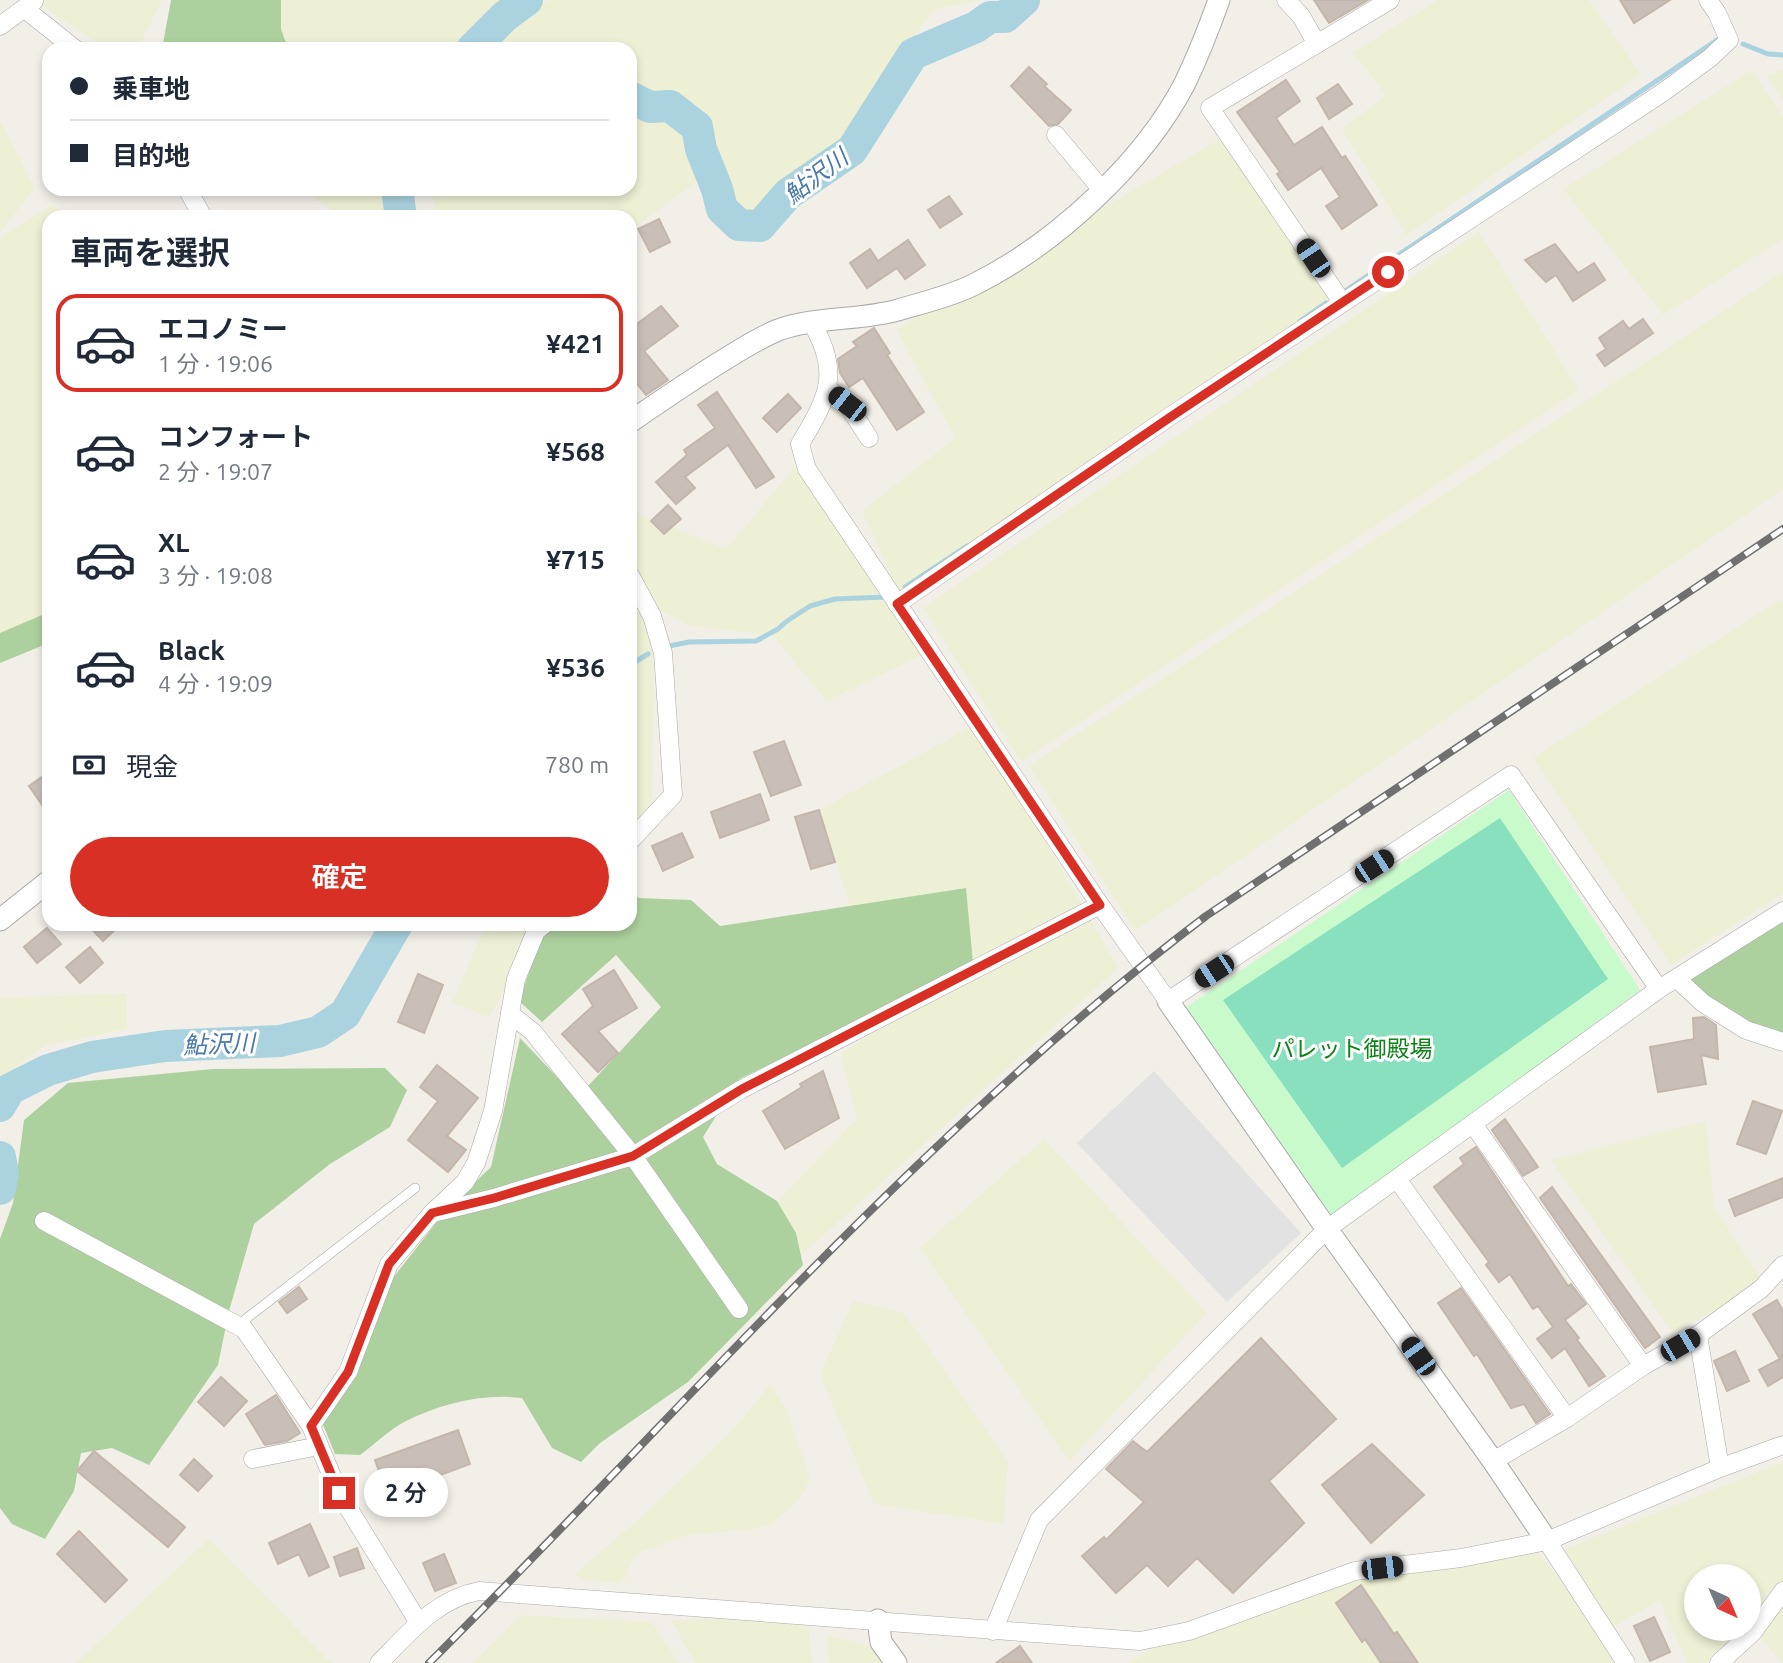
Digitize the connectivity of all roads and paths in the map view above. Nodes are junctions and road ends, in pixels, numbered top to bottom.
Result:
1 (1219, 0) edge
2 (1286, 0) edge
3 (1390, 0) edge
4 (1708, 0) edge
5 (27, 2) edge
6 (0, 26) edge
7 (66, 42) edge
8 (1317, 44) junction
9 (1056, 135) dead end
10 (1102, 190) junction
11 (1342, 302) junction
12 (812, 323) junction
13 (827, 388) junction
14 (637, 417) edge
15 (869, 438) dead end
16 (637, 588) edge
17 (897, 604) junction
18 (637, 834) edge
19 (42, 887) edge
20 (1100, 905) junction
21 (1783, 911) edge
22 (0, 920) edge
23 (536, 931) edge
24 (1677, 979) junction
25 (1659, 989) junction
26 (1168, 1001) junction
27 (510, 1014) junction
28 (1783, 1042) edge
29 (1473, 1124) junction
30 (633, 1156) junction
31 (1397, 1179) junction
32 (415, 1188) dead end
33 (432, 1213) junction
34 (44, 1221) dead end
35 (1327, 1229) junction
36 (1783, 1265) edge
37 (739, 1309) dead end
38 (237, 1325) junction
39 (1698, 1335) junction
40 (1643, 1366) junction
41 (1567, 1418) junction
42 (311, 1426) junction
43 (1783, 1445) edge
44 (319, 1446) junction
45 (253, 1459) dead end
46 (1493, 1461) junction
47 (1720, 1468) junction
48 (1547, 1542) junction
49 (1783, 1591) edge
50 (878, 1620) junction
51 (419, 1623) junction
52 (993, 1631) junction
53 (379, 1663) edge
54 (897, 1663) edge
55 (1626, 1663) edge
56 (1719, 1663) edge

1 - 10 street
2 - 8 street
3 - 8 street
4 - 11 street
5 - 6 street
5 - 7 street
8 - 11 street
9 - 10 street
10 - 12 street
11 - 17 street
12 - 13 street
12 - 14 street
13 - 15 street
13 - 17 street
16 - 18 street
17 - 20 street
19 - 22 street
20 - 26 street
20 - 30 street
21 - 24 street
23 - 27 street
24 - 25 street
24 - 28 street
25 - 26 street
25 - 29 street
26 - 35 street
27 - 30 street
27 - 33 street
29 - 31 street
29 - 40 street
30 - 33 street
30 - 37 street
31 - 35 street
31 - 41 street
32 - 38 lane
33 - 42 street
34 - 38 street
35 - 46 street
35 - 52 street
36 - 39 street
38 - 42 street
39 - 40 street
39 - 47 street
40 - 41 street
41 - 46 street
42 - 44 street
43 - 47 street
44 - 45 street
44 - 51 street
46 - 48 street
47 - 48 street
48 - 52 street
48 - 55 street
49 - 56 street
50 - 51 street
50 - 52 street
50 - 54 street
51 - 53 street

